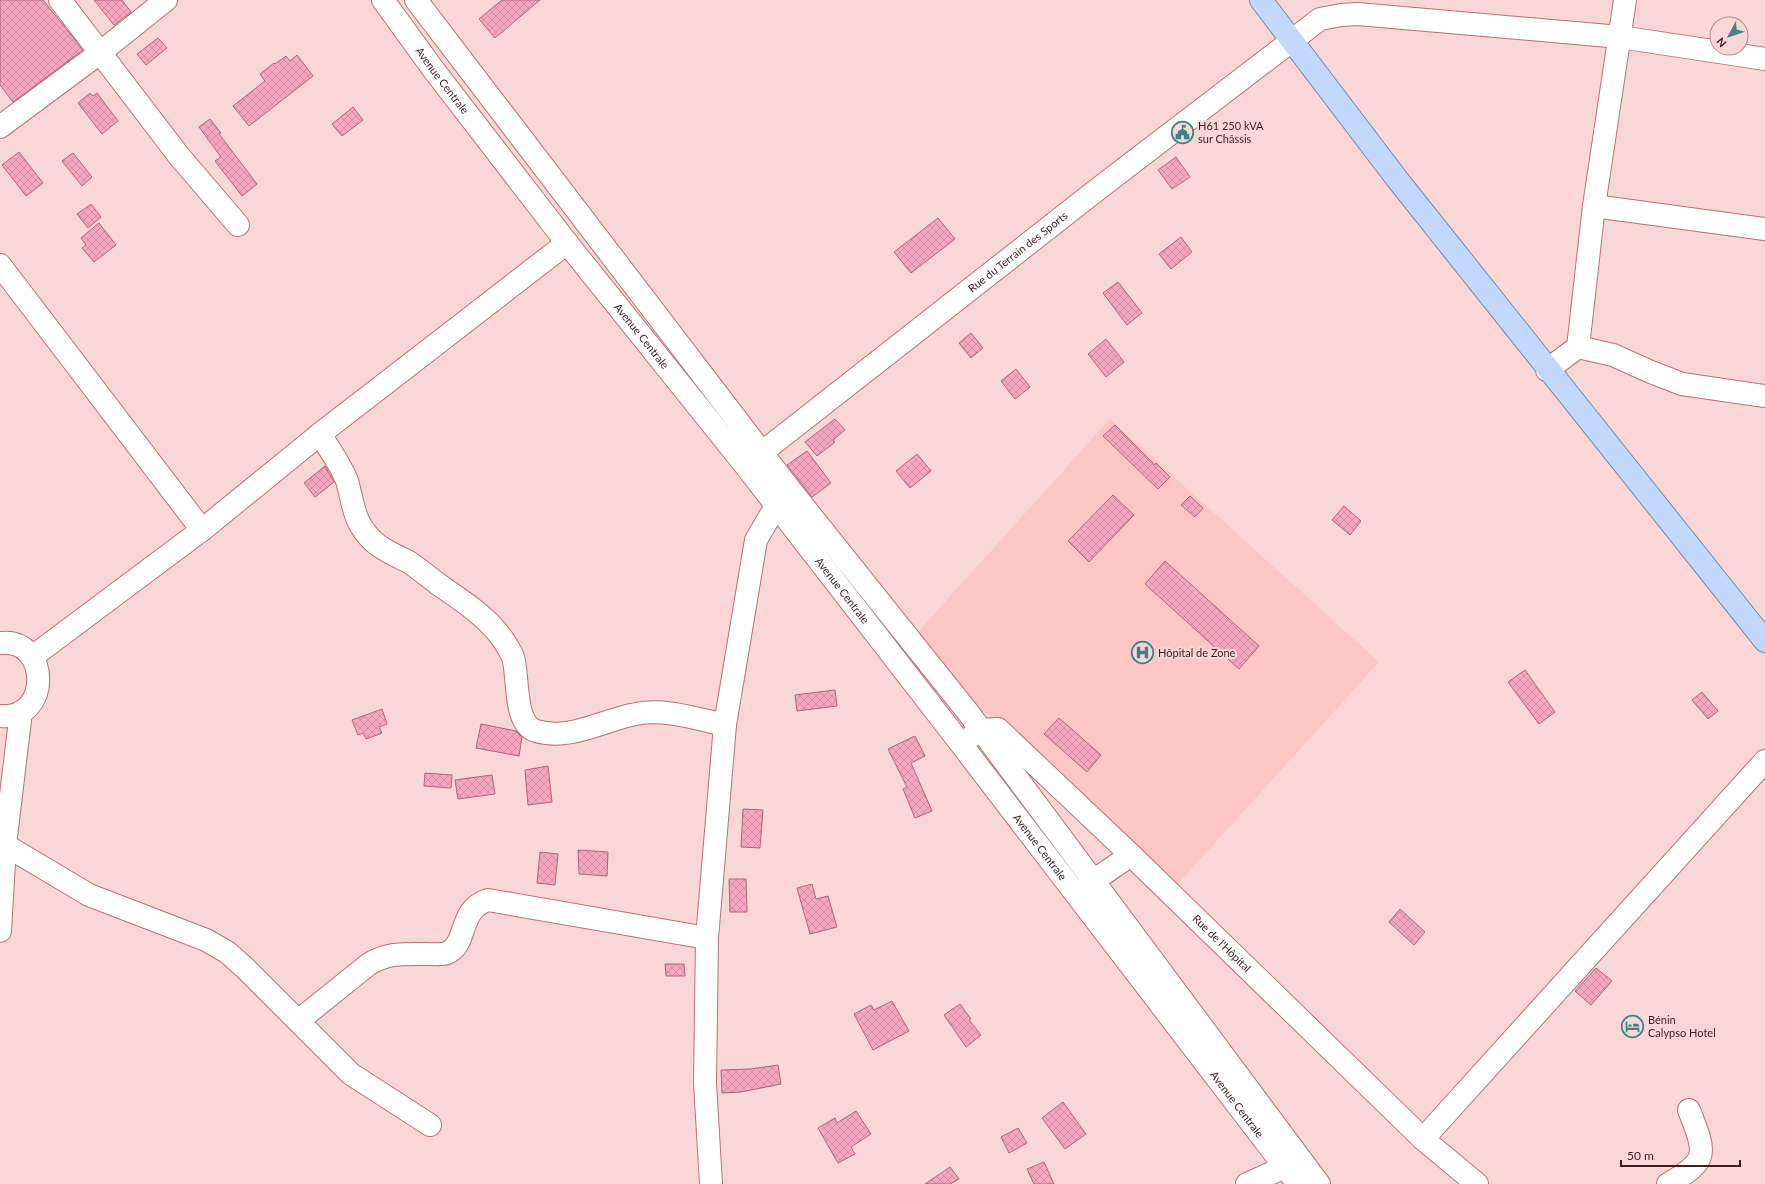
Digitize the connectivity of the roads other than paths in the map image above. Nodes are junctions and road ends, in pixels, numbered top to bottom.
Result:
1 (60, 0) edge
2 (166, 0) edge
3 (383, 0) edge
4 (416, 0) edge
5 (1261, 0) edge
6 (1625, 0) edge
7 (1322, 10) edge
8 (1620, 37) junction
9 (1290, 40) junction
10 (101, 52) junction
11 (1765, 59) edge
12 (0, 127) edge
13 (1594, 206) junction
14 (238, 225) dead end
15 (1765, 229) edge
16 (567, 243) junction
17 (0, 265) edge
18 (1578, 347) junction
19 (1547, 370) junction
20 (1765, 396) edge
21 (320, 434) junction
22 (762, 452) junction
23 (746, 465) junction
24 (792, 492) junction
25 (776, 506) junction
26 (202, 530) junction
27 (1765, 641) edge
28 (2, 642) edge
29 (32, 657) junction
30 (21, 712) junction
31 (0, 716) edge
32 (725, 725) junction
33 (980, 730) junction
34 (962, 744) junction
35 (1765, 761) edge
36 (5, 846) junction
37 (1131, 855) junction
38 (1094, 880) junction
39 (1078, 896) junction
40 (0, 932) edge
41 (707, 938) junction
42 (298, 1021) junction
43 (1689, 1110) dead end
44 (430, 1126) dead end
45 (1423, 1139) junction
46 (1292, 1163) junction
47 (711, 1184) edge
48 (1247, 1184) edge
49 (1298, 1184) edge
50 (1319, 1184) edge
51 (1477, 1184) edge
52 (1668, 1184) edge

1 - 10 street
2 - 10 street
3 - 16 street, Avenue Centrale
4 - 22 street, Avenue Centrale
5 - 9 main road
6 - 8 street
7 - 8 street
7 - 9 street, Rue du Terrain des Sports
8 - 11 street
8 - 13 street
9 - 19 main road
9 - 22 street, Rue du Terrain des Sports
10 - 12 street
10 - 14 street
13 - 15 street
13 - 18 street
16 - 21 street
16 - 23 street, Avenue Centrale
17 - 26 street
18 - 19 street
18 - 20 street
19 - 27 main road
21 - 26 street
21 - 32 street
22 - 23 street, Rue du Terrain des Sports
22 - 24 street, Avenue Centrale
23 - 25 street, Avenue Centrale
24 - 25 street
24 - 33 street, Avenue Centrale
25 - 32 street
25 - 34 street, Avenue Centrale
26 - 29 street
28 - 29 street
29 - 30 street
30 - 31 street
30 - 36 street
32 - 41 street
33 - 34 street
33 - 37 street, Rue de l'Hôpital
33 - 38 street, Avenue Centrale
34 - 39 street, Avenue Centrale
35 - 45 street
36 - 40 street
36 - 42 street
37 - 38 street
37 - 45 street, Rue de l'Hôpital
38 - 39 street
38 - 46 street, Avenue Centrale
39 - 46 street, Avenue Centrale
41 - 42 street
41 - 47 street
42 - 44 street
43 - 52 street
45 - 51 street, Rue de l'Hôpital
46 - 48 street
46 - 49 street, Avenue Centrale
46 - 50 street, Avenue Centrale

